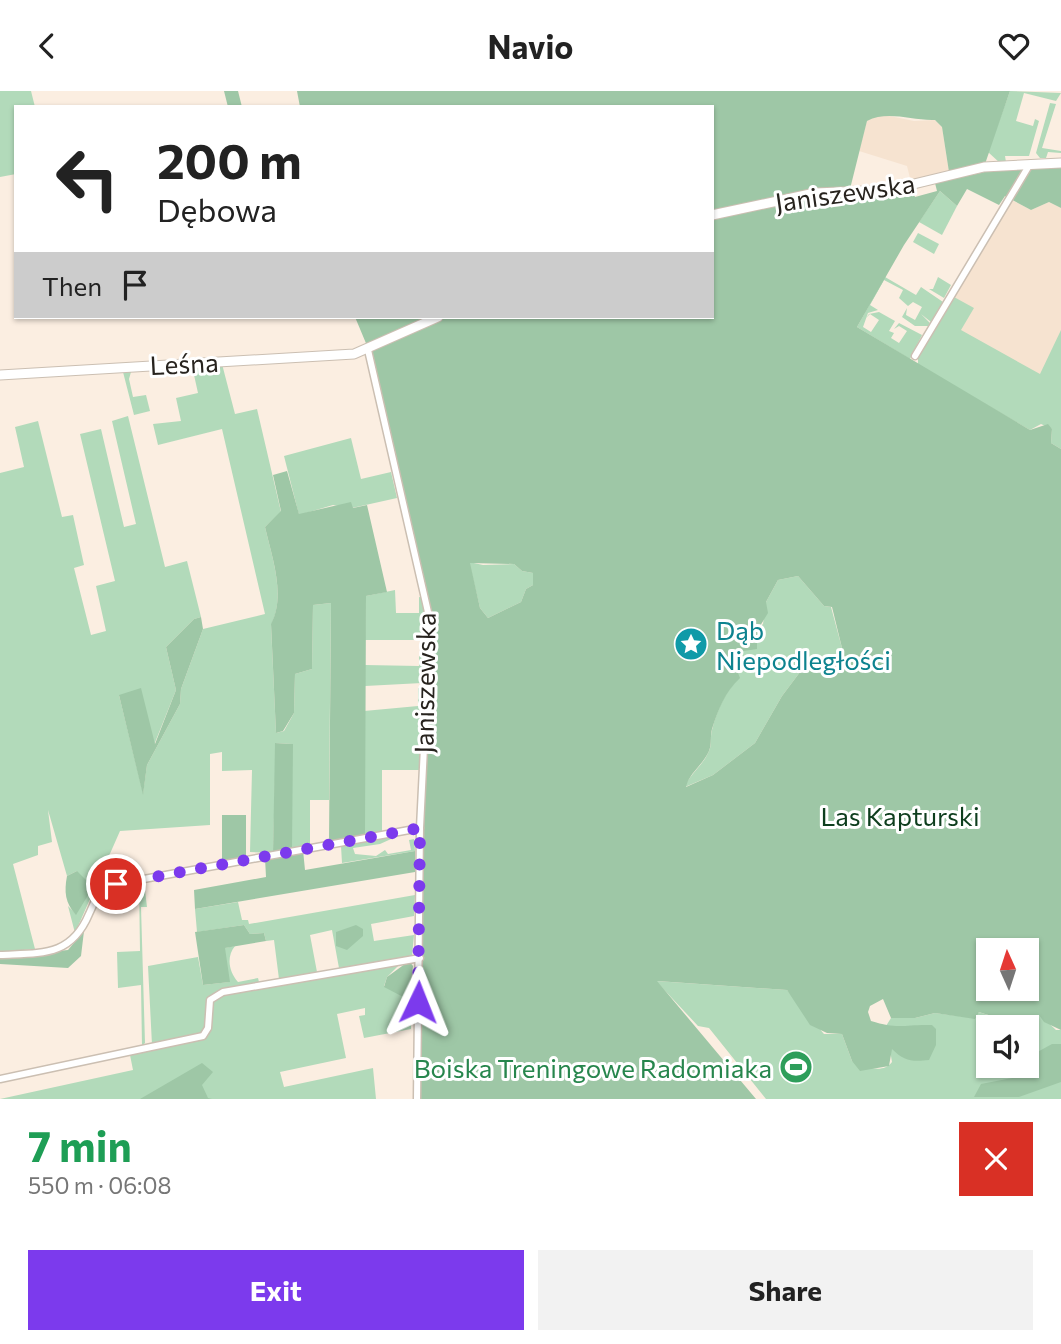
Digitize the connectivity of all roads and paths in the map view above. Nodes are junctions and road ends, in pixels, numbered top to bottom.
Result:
1 (1031, 162) junction
2 (1061, 163) edge
3 (714, 215) edge
4 (434, 319) edge
5 (368, 350) junction
6 (915, 356) dead end
7 (0, 375) edge
8 (420, 828) junction
9 (0, 955) edge
10 (420, 958) junction
11 (0, 1079) edge
12 (417, 1099) edge

1 - 2 street, Janiszewska
1 - 3 street, Janiszewska
1 - 6 street
4 - 5 street
5 - 7 street, Leśna
5 - 8 street, Janiszewska
8 - 9 street
8 - 10 street, Janiszewska
10 - 11 street
10 - 12 street, Janiszewska

